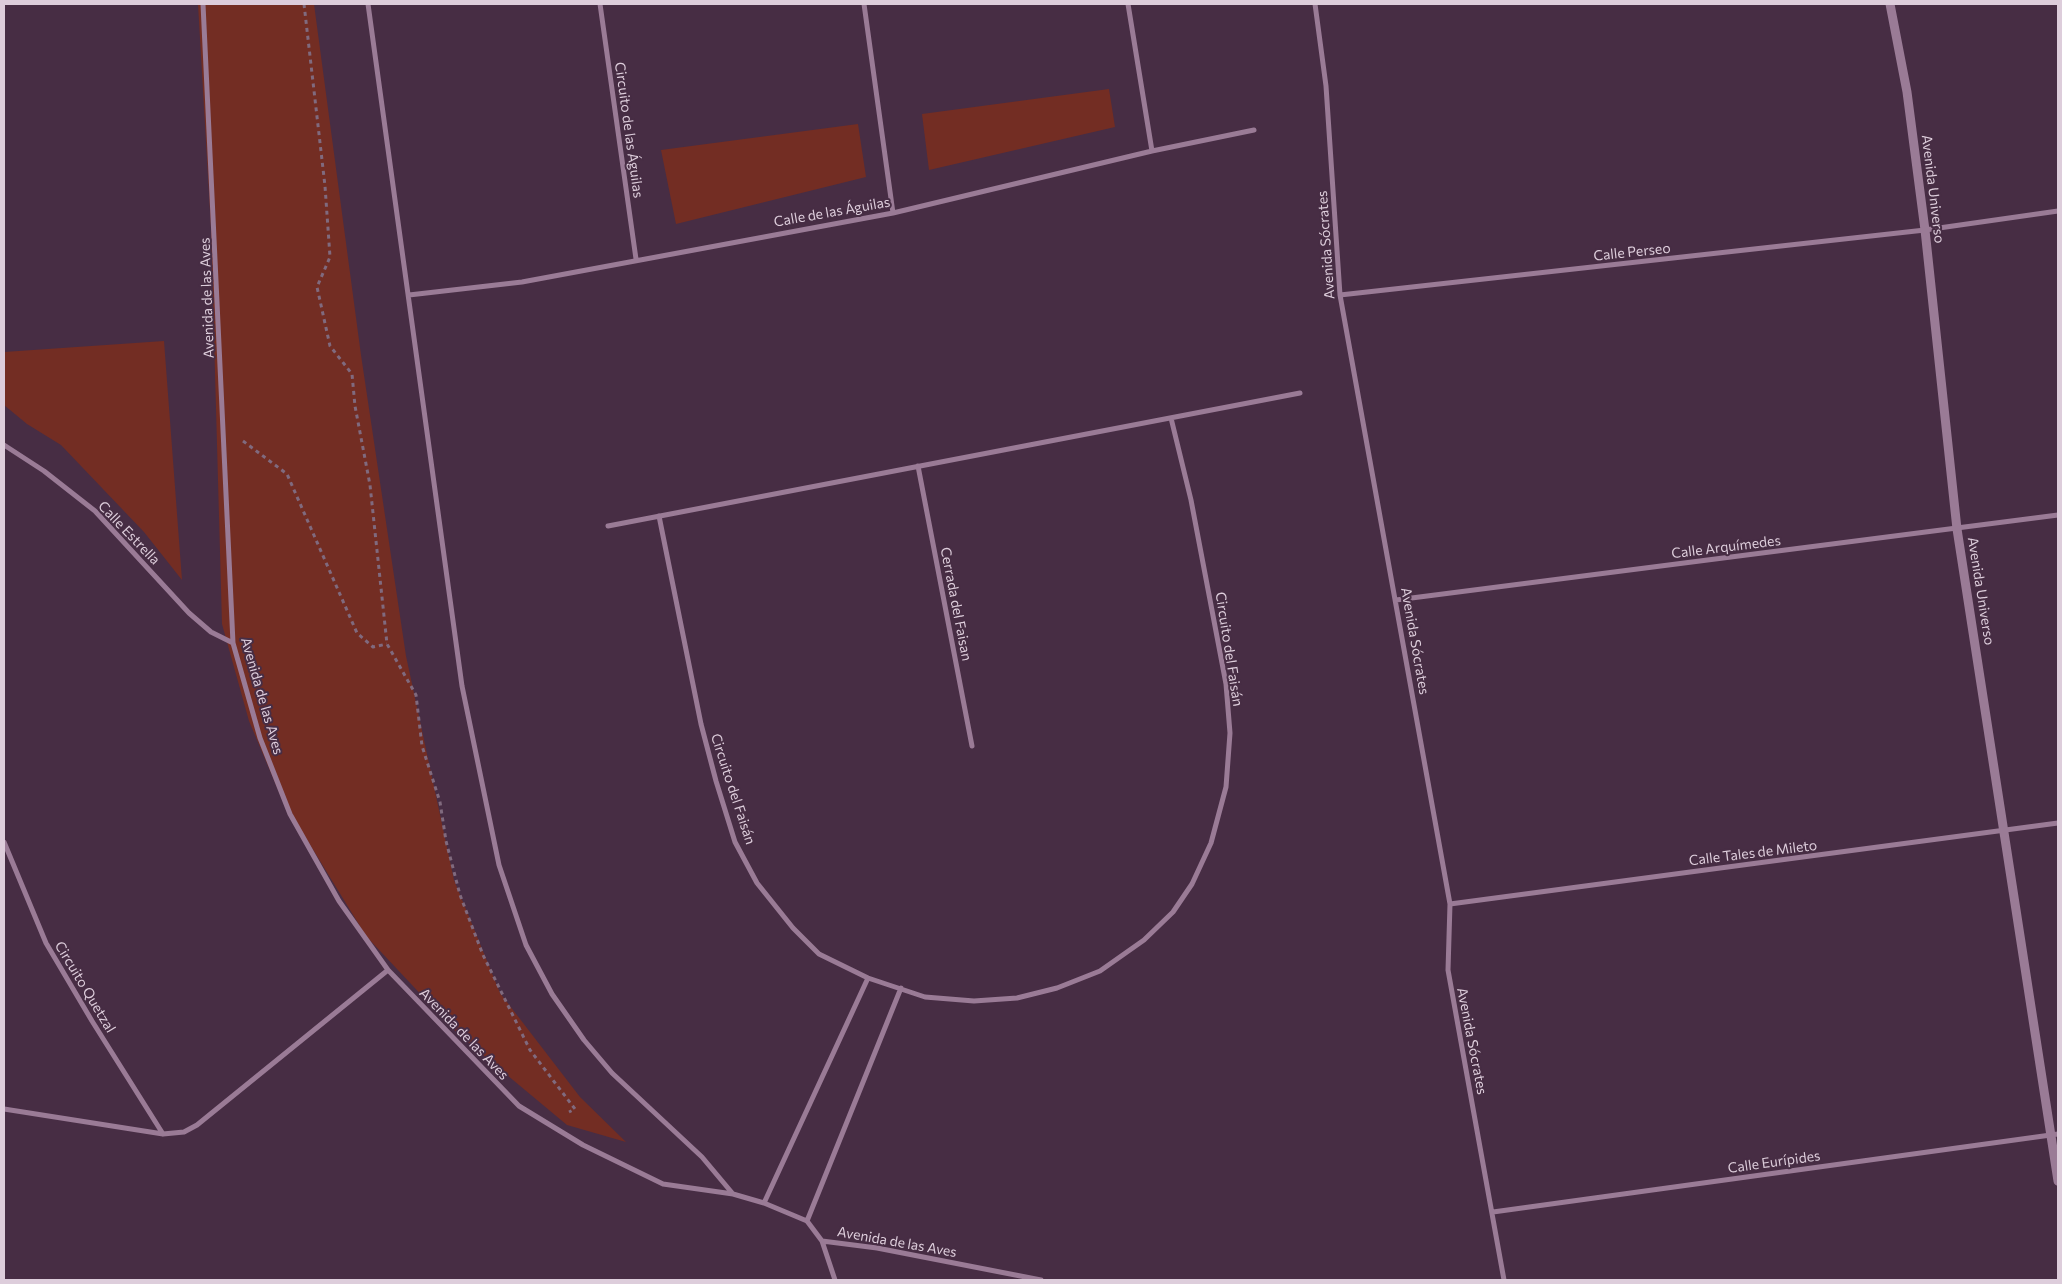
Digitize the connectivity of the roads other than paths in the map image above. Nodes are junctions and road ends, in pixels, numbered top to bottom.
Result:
1 (203, 4) edge
2 (368, 4) edge
3 (600, 4) edge
4 (864, 4) edge
5 (1128, 4) edge
6 (1316, 4) edge
7 (1890, 4) edge
8 (1254, 130) dead end
9 (1152, 151) junction
10 (2058, 211) edge
11 (893, 213) junction
12 (1925, 230) junction
13 (636, 259) junction
14 (409, 295) junction
15 (1340, 296) junction
16 (1300, 393) dead end
17 (1172, 418) junction
18 (4, 445) edge
19 (918, 466) junction
20 (2058, 515) edge
21 (660, 516) junction
22 (608, 526) dead end
23 (1957, 529) junction
24 (1396, 600) junction
25 (233, 643) junction
26 (972, 746) dead end
27 (2058, 823) edge
28 (2005, 831) junction
29 (4, 842) edge
30 (1450, 904) junction
31 (388, 970) junction
32 (868, 978) junction
33 (901, 988) junction
34 (4, 1109) edge
35 (163, 1134) junction
36 (2055, 1134) edge
37 (2058, 1181) edge
38 (733, 1194) junction
39 (764, 1203) junction
40 (1493, 1212) junction
41 (807, 1221) junction
42 (822, 1241) junction
43 (835, 1280) edge
44 (1040, 1280) edge
45 (1504, 1280) edge

1 - 25 street, Avenida de las Aves
2 - 14 street
3 - 13 street, Circuito de las Águilas
4 - 11 street
5 - 9 street
6 - 15 street, Avenida Sócrates
7 - 12 street, Avenida Universo
8 - 9 street, Calle de las Águilas
9 - 11 street, Calle de las Águilas
10 - 12 street, Calle Perseo
11 - 13 street, Calle de las Águilas
12 - 15 street, Calle Perseo
12 - 23 street, Avenida Universo
13 - 14 street, Calle de las Águilas
14 - 38 street
15 - 24 street, Avenida Sócrates
16 - 17 street
17 - 19 street
17 - 33 street, Circuito del Faisán
18 - 25 street, Calle Estrella
19 - 21 street
19 - 26 street, Cerrada del Faisan
20 - 23 street, Calle Arquímedes
21 - 22 street
21 - 32 street, Circuito del Faisán
23 - 24 street, Calle Arquímedes
23 - 28 street, Avenida Universo
24 - 30 street, Avenida Sócrates
25 - 31 street, Avenida de las Aves
27 - 28 street, Calle Tales de Mileto
28 - 30 street, Calle Tales de Mileto
28 - 36 street, Avenida Universo
29 - 35 street, Circuito Quetzal
30 - 40 street, Avenida Sócrates
31 - 35 street
31 - 38 street, Avenida de las Aves
32 - 33 street, Circuito del Faisán
32 - 39 street
33 - 41 street
34 - 35 street
36 - 37 street, Avenida Universo
36 - 40 street, Calle Eurípides
38 - 39 street, Avenida de las Aves
39 - 41 street, Avenida de las Aves
40 - 45 street, Avenida Sócrates
41 - 42 street, Avenida de las Aves
42 - 43 street
42 - 44 street, Avenida de las Aves

